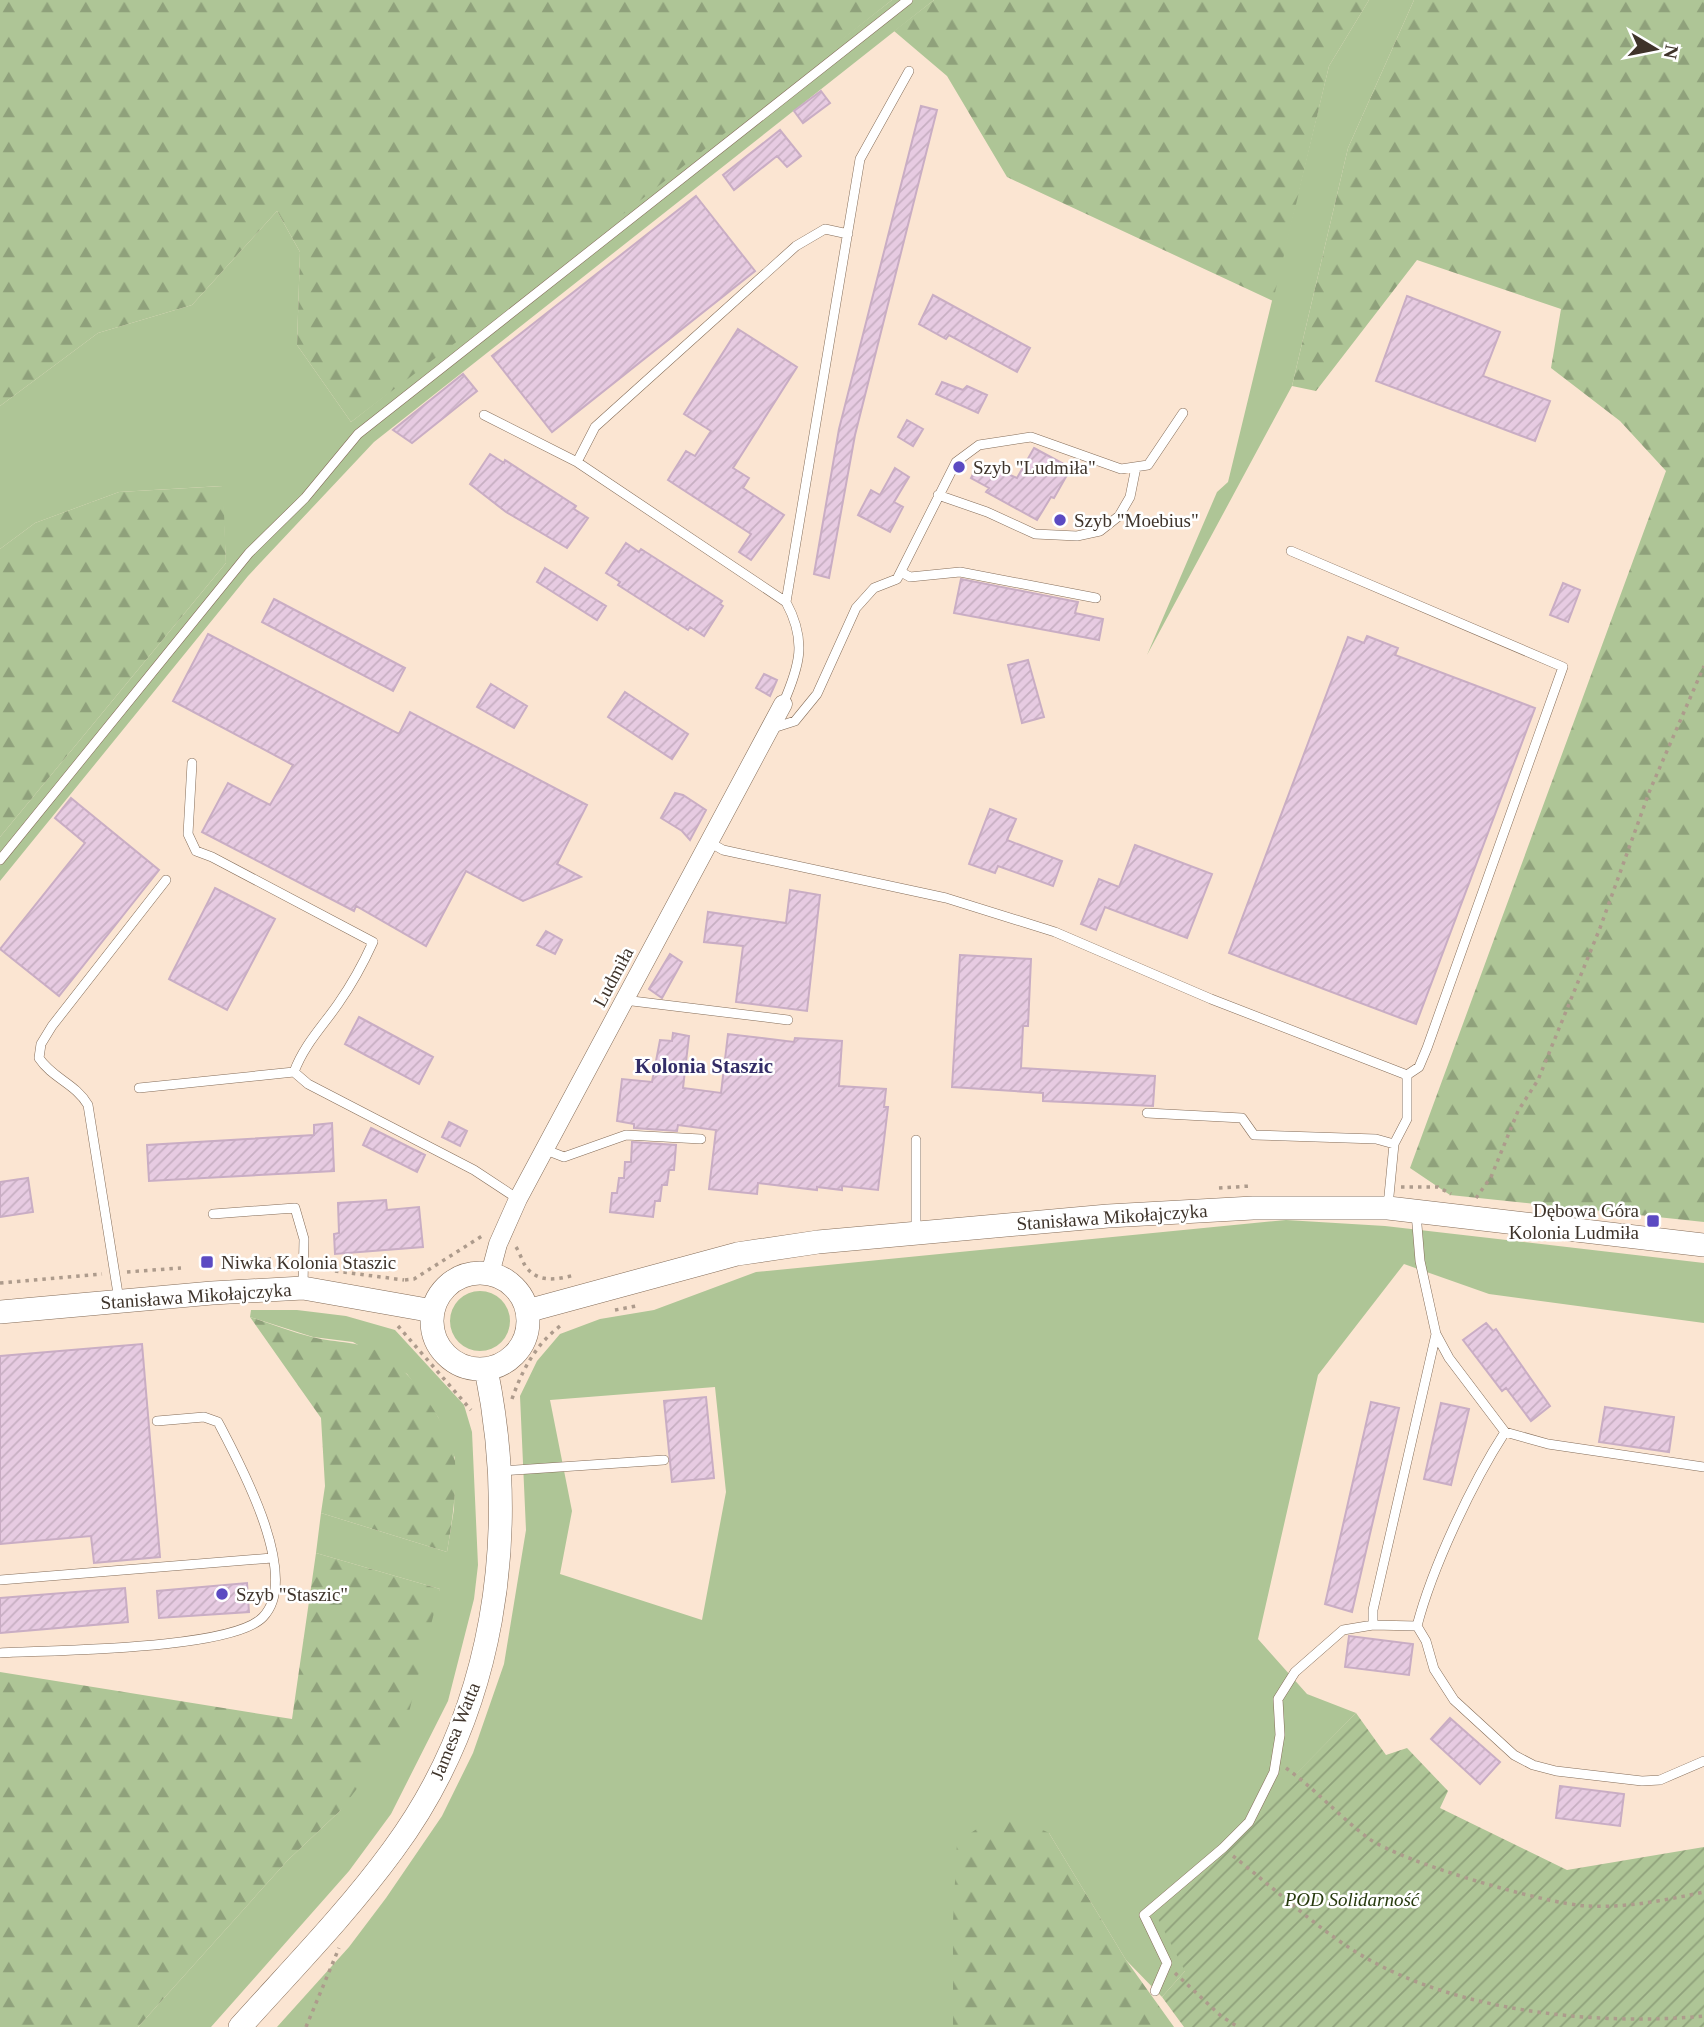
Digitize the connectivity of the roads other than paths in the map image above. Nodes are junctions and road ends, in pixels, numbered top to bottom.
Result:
1 (908, 0) edge
2 (909, 71) dead end
3 (848, 234) junction
4 (1183, 413) dead end
5 (484, 415) dead end
6 (577, 463) junction
7 (1136, 467) junction
8 (938, 495) junction
9 (1291, 551) dead end
10 (901, 572) junction
11 (1096, 598) dead end
12 (786, 602) junction
13 (783, 704) joint
14 (769, 729) junction
15 (192, 763) dead end
16 (709, 842) junction
17 (0, 860) edge
18 (166, 880) dead end
19 (624, 1000) junction
20 (788, 1020) dead end
21 (294, 1072) junction
22 (1407, 1075) junction
23 (139, 1088) dead end
24 (1147, 1113) dead end
25 (701, 1139) dead end
26 (916, 1140) dead end
27 (1394, 1144) junction
28 (546, 1150) junction
29 (518, 1199) junction
30 (1388, 1208) junction
31 (1417, 1210) junction
32 (213, 1214) dead end
33 (916, 1233) junction
34 (1704, 1245) edge
35 (491, 1274) junction
36 (303, 1288) junction
37 (119, 1301) junction
38 (433, 1311) junction
39 (527, 1311) junction
40 (0, 1312) edge
41 (1436, 1334) junction
42 (486, 1369) junction
43 (157, 1421) dead end
44 (1505, 1432) junction
45 (664, 1460) dead end
46 (1704, 1467) edge
47 (500, 1471) junction
48 (272, 1558) junction
49 (0, 1580) edge
50 (1373, 1625) junction
51 (1417, 1626) junction
52 (0, 1653) edge
53 (1704, 1761) edge
54 (1155, 1991) dead end
55 (240, 2027) edge

1 - 17 lane
2 - 3 lane
3 - 6 lane
3 - 12 lane
4 - 7 lane
5 - 6 lane
6 - 12 lane
7 - 8 lane
7 - 8 lane
8 - 10 lane
9 - 22 lane
10 - 11 lane
10 - 14 lane
12 - 13 lane
13 - 14 street, Ludmiła
14 - 16 street, Ludmiła
15 - 21 lane
16 - 19 street, Ludmiła
16 - 22 lane
18 - 37 lane
19 - 20 lane
19 - 28 street, Ludmiła
21 - 23 lane
21 - 29 lane
22 - 27 lane
24 - 27 lane
25 - 28 lane
26 - 33 lane
27 - 30 lane
28 - 29 street, Ludmiła
29 - 35 street, Ludmiła
30 - 31 street, Stanisława Mikołajczyka
30 - 33 street, Stanisława Mikołajczyka
31 - 34 street, Stanisława Mikołajczyka
31 - 41 lane
32 - 36 lane
33 - 39 street, Stanisława Mikołajczyka
35 - 38 street
35 - 39 street
36 - 37 street, Stanisława Mikołajczyka
36 - 38 street, Stanisława Mikołajczyka
37 - 40 street, Stanisława Mikołajczyka
38 - 42 street
39 - 42 street
41 - 44 lane
41 - 50 lane
42 - 47 street, Jamesa Watta
43 - 48 lane
44 - 46 lane
44 - 51 lane
45 - 47 lane
47 - 55 street, Jamesa Watta
48 - 49 lane
48 - 52 lane
50 - 51 lane
50 - 54 lane
51 - 53 lane

